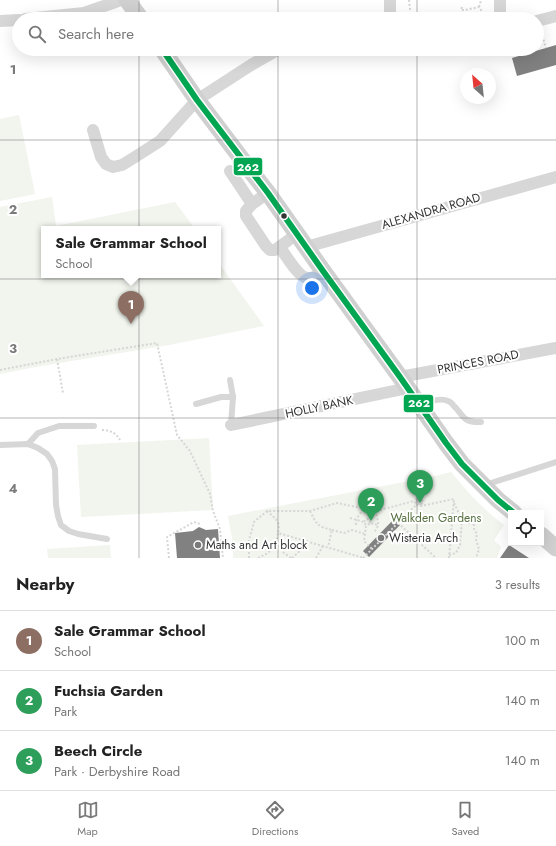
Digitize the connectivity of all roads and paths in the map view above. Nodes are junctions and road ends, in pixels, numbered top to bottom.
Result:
1 (121, 0) edge
2 (128, 0) edge
3 (390, 0) edge
4 (409, 0) edge
5 (481, 0) edge
6 (500, 0) edge
7 (462, 7) dead end
8 (479, 7) junction
9 (87, 12) edge
10 (136, 12) edge
11 (390, 12) edge
12 (410, 12) edge
13 (482, 12) edge
14 (500, 12) edge
15 (556, 16) edge
16 (544, 19) edge
17 (12, 20) edge
18 (0, 21) edge
19 (544, 41) edge
20 (546, 48) dead end
21 (167, 56) edge
22 (267, 56) edge
23 (197, 100) junction
24 (93, 130) dead end
25 (250, 170) junction
26 (556, 177) edge
27 (268, 193) junction
28 (252, 204) junction
29 (301, 240) junction
30 (280, 247) junction
31 (323, 271) junction
32 (556, 348) edge
33 (57, 360) junction
34 (0, 370) edge
35 (230, 380) dead end
36 (404, 382) junction
37 (63, 393) dead end
38 (233, 397) junction
39 (196, 404) dead end
40 (419, 405) junction
41 (481, 422) dead end
42 (231, 425) joint
43 (94, 426) joint
44 (120, 440) dead end
45 (28, 444) junction
46 (0, 445) edge
47 (556, 462) edge
48 (483, 486) junction
49 (418, 502) dead end
50 (454, 503) junction
51 (416, 505) junction
52 (362, 508) junction
53 (510, 510) edge
54 (267, 511) junction
55 (310, 511) junction
56 (376, 511) junction
57 (350, 518) dead end
58 (356, 520) junction
59 (462, 520) junction
60 (364, 522) junction
61 (370, 523) junction
62 (398, 523) junction
63 (200, 524) dead end
64 (474, 524) junction
65 (356, 525) dead end
66 (366, 525) junction
67 (378, 525) junction
68 (332, 530) junction
69 (374, 532) dead end
70 (278, 533) junction
71 (365, 534) junction
72 (544, 538) edge
73 (107, 539) dead end
74 (305, 541) junction
75 (323, 546) junction
76 (328, 547) junction
77 (556, 548) edge
78 (372, 549) junction
79 (283, 552) dead end
80 (449, 557) edge
81 (476, 557) edge
82 (169, 558) edge
83 (223, 558) edge
84 (249, 558) edge
85 (258, 558) edge
86 (292, 558) edge
87 (316, 558) edge
88 (363, 558) edge
89 (435, 558) edge

1 - 9 street
2 - 10 street
3 - 11 street
4 - 12 path
5 - 8 path
6 - 14 street
7 - 8 path
8 - 13 path
15 - 16 street
17 - 18 street
19 - 20 path
21 - 23 street
22 - 23 street
23 - 24 street
23 - 25 street
25 - 27 street
25 - 28 street
26 - 29 street, ALEXANDRA ROAD
27 - 28 street
27 - 29 street
28 - 30 street
29 - 30 street
29 - 31 street
30 - 31 street
31 - 36 street
32 - 36 street, PRINCES ROAD
33 - 34 path
33 - 37 path
33 - 83 path
35 - 38 lane
36 - 40 street
36 - 42 street, HOLLY BANK
38 - 39 lane
38 - 42 lane
40 - 41 lane
40 - 48 street
43 - 44 path
43 - 45 lane
45 - 46 lane
45 - 73 lane
47 - 48 lane
48 - 53 street
49 - 51 path
50 - 51 path
50 - 59 path
50 - 80 path
51 - 56 path
51 - 62 path
52 - 55 path
52 - 56 path
52 - 58 path
54 - 55 path
54 - 70 path
54 - 84 path
55 - 68 path
56 - 67 path
57 - 58 path
58 - 60 path
58 - 65 path
59 - 64 path
59 - 64 path
59 - 80 path
60 - 61 path
60 - 66 path
61 - 66 path
61 - 67 path
62 - 78 path
62 - 89 path
63 - 82 path
64 - 81 path
66 - 71 path
67 - 69 path
68 - 71 path
68 - 76 path
70 - 74 path
70 - 85 path
71 - 78 path
72 - 77 street
74 - 75 path
74 - 86 path
75 - 76 path
75 - 87 path
76 - 88 path
78 - 88 path
79 - 86 path

